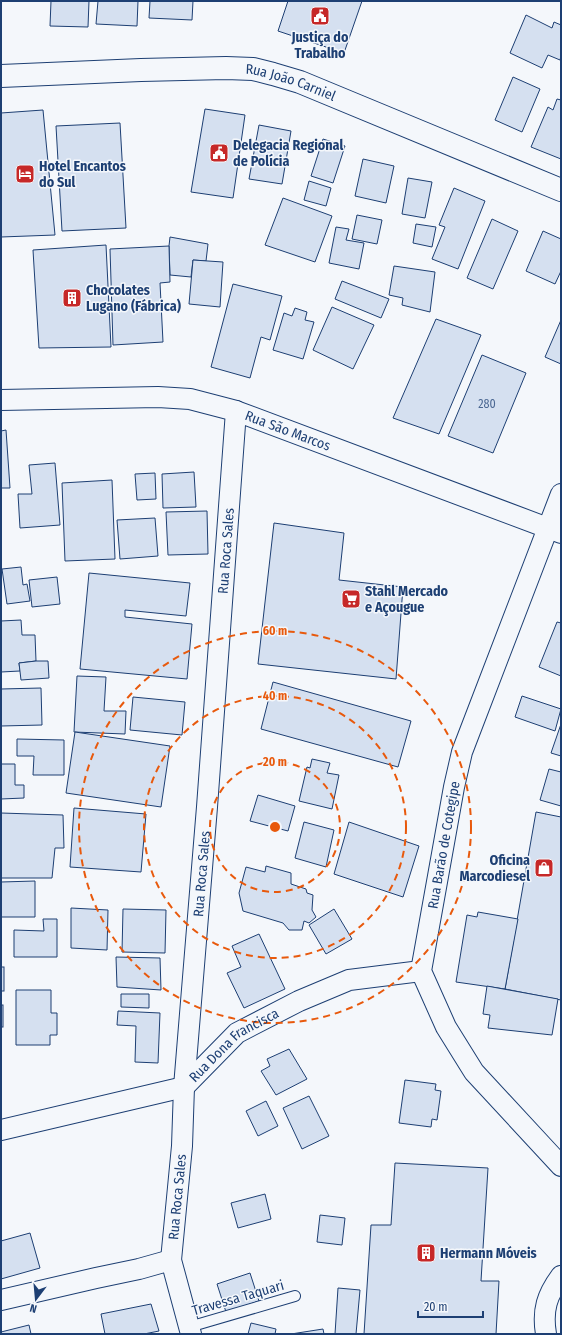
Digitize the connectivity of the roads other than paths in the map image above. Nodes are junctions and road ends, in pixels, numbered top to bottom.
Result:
1 (1, 76) edge
2 (561, 190) edge
3 (1, 400) edge
4 (236, 412) junction
5 (561, 494) edge
6 (554, 530) edge
7 (421, 971) junction
8 (184, 1087) junction
9 (1, 1130) edge
10 (561, 1166) edge
11 (171, 1260) junction
12 (561, 1276) edge
13 (295, 1296) dead end
14 (1, 1300) edge
15 (190, 1330) edge
16 (546, 1334) edge

1 - 2 street, Rua João Carniel
3 - 4 street, Rua São Marcos
4 - 6 street, Rua São Marcos
4 - 8 street, Rua Roca Sales
5 - 6 street, Rua Barão de Cotegipe
6 - 7 street, Rua Barão de Cotegipe
7 - 8 street, Rua Dona Francisca
7 - 10 street
8 - 9 street, Rua Dona Francisca
8 - 11 street, Rua Roca Sales
11 - 14 street
11 - 15 street, Rua Roca Sales
12 - 16 street
13 - 15 lane, Travessa Taquari

